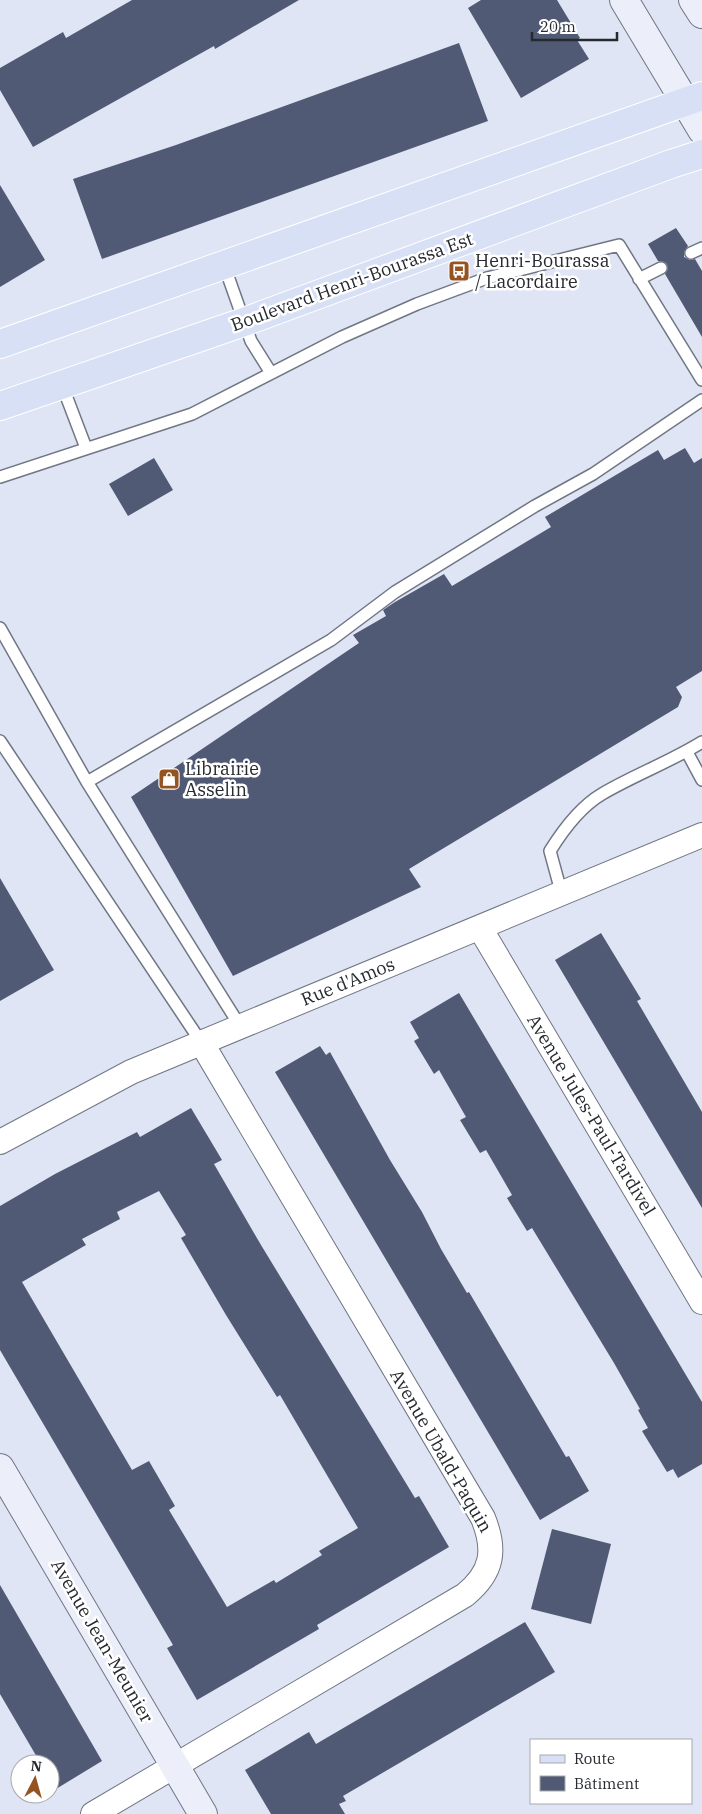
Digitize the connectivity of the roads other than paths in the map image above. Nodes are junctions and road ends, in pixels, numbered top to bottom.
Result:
1 (624, 0) edge
2 (693, 0) edge
3 (702, 14) edge
4 (693, 99) edge
5 (702, 130) edge
6 (702, 154) edge
7 (224, 265) junction
8 (661, 268) dead end
9 (639, 279) junction
10 (244, 322) junction
11 (0, 344) edge
12 (271, 373) junction
13 (702, 380) edge
14 (62, 385) junction
15 (702, 400) edge
16 (0, 406) edge
17 (86, 448) junction
18 (0, 477) edge
19 (0, 628) edge
20 (0, 741) edge
21 (702, 742) edge
22 (687, 752) junction
23 (702, 780) edge
24 (87, 782) junction
25 (702, 835) edge
26 (562, 895) junction
27 (480, 928) junction
28 (240, 1026) junction
29 (201, 1042) junction
30 (0, 1142) edge
31 (702, 1302) edge
32 (0, 1468) edge
33 (175, 1766) junction
34 (93, 1814) edge
35 (203, 1814) edge

1 - 4 street
2 - 3 street
4 - 5 street
4 - 7 main road
6 - 10 main road, Boulevard Henri-Bourassa Est
7 - 10 lane
7 - 11 main road
8 - 9 lane
9 - 12 lane
9 - 13 lane
10 - 12 lane
10 - 14 main road, Boulevard Henri-Bourassa Est
12 - 17 lane
14 - 16 main road, Boulevard Henri-Bourassa Est
14 - 17 lane
15 - 24 lane
17 - 18 lane
19 - 24 lane
20 - 29 lane
21 - 22 lane
22 - 23 lane
22 - 26 lane
24 - 28 lane
25 - 26 street, Rue d'Amos
26 - 27 street, Rue d'Amos
27 - 28 street, Rue d'Amos
27 - 31 street, Avenue Jules-Paul-Tardivel
28 - 29 street, Rue d'Amos
29 - 30 street, Rue d'Amos
29 - 33 street, Avenue Ubald-Paquin
32 - 33 street, Avenue Jean-Meunier
33 - 34 street, Avenue Ubald-Paquin
33 - 35 street, Avenue Jean-Meunier

